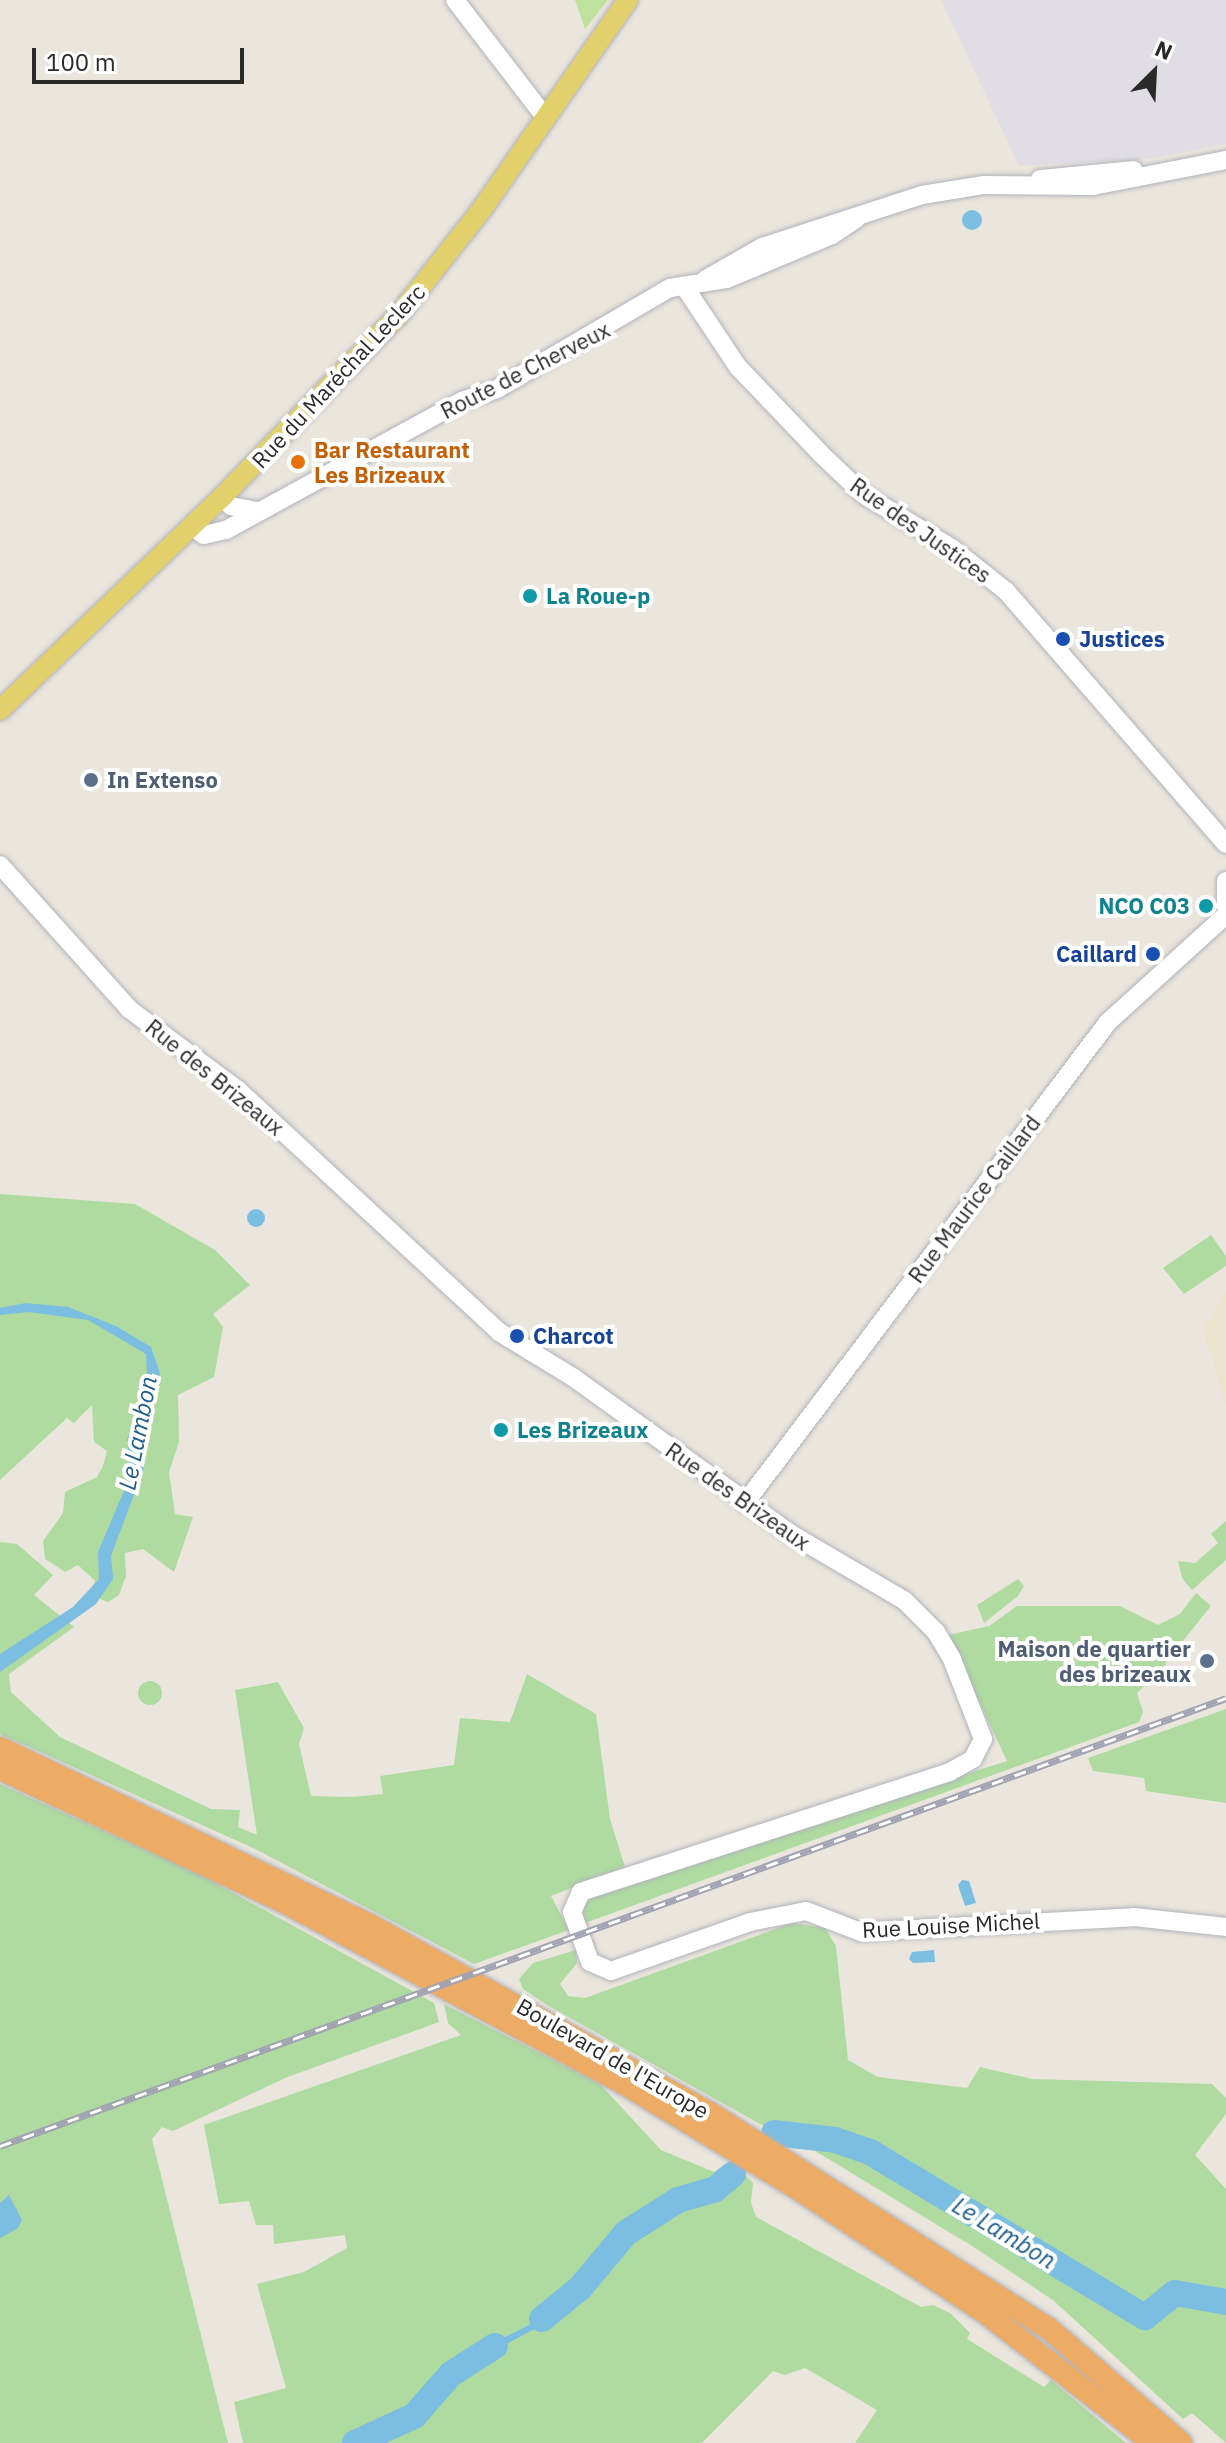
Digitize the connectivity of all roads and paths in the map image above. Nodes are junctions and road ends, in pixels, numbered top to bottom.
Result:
1 (455, 0) edge
2 (628, 0) edge
3 (546, 118) junction
4 (1226, 160) edge
5 (684, 286) junction
6 (222, 497) junction
7 (256, 511) junction
8 (192, 527) junction
9 (0, 710) edge
10 (1226, 844) edge
11 (0, 865) edge
12 (1226, 881) edge
13 (1226, 907) edge
14 (1226, 915) edge
15 (745, 1503) junction
16 (0, 1748) edge
17 (0, 1769) edge
18 (574, 1925) joint
19 (1226, 1927) edge
20 (1153, 2443) edge
21 (1181, 2443) edge

1 - 3 street
2 - 3 main road, Rue du Maréchal Leclerc
3 - 6 main road, Rue du Maréchal Leclerc
4 - 5 street, Route de Cherveux
5 - 7 street, Route de Cherveux
5 - 10 street, Rue des Justices
6 - 7 street
6 - 8 main road, Rue du Maréchal Leclerc
7 - 8 street, Route de Cherveux
8 - 9 main road, Rue du Maréchal Leclerc
11 - 15 street, Rue des Brizeaux
12 - 13 street
14 - 15 street, Rue Maurice Caillard
15 - 18 street, Rue des Brizeaux
16 - 21 highway, Boulevard de l'Europe
17 - 20 highway, Boulevard de l'Europe
18 - 19 street, Rue Louise Michel

